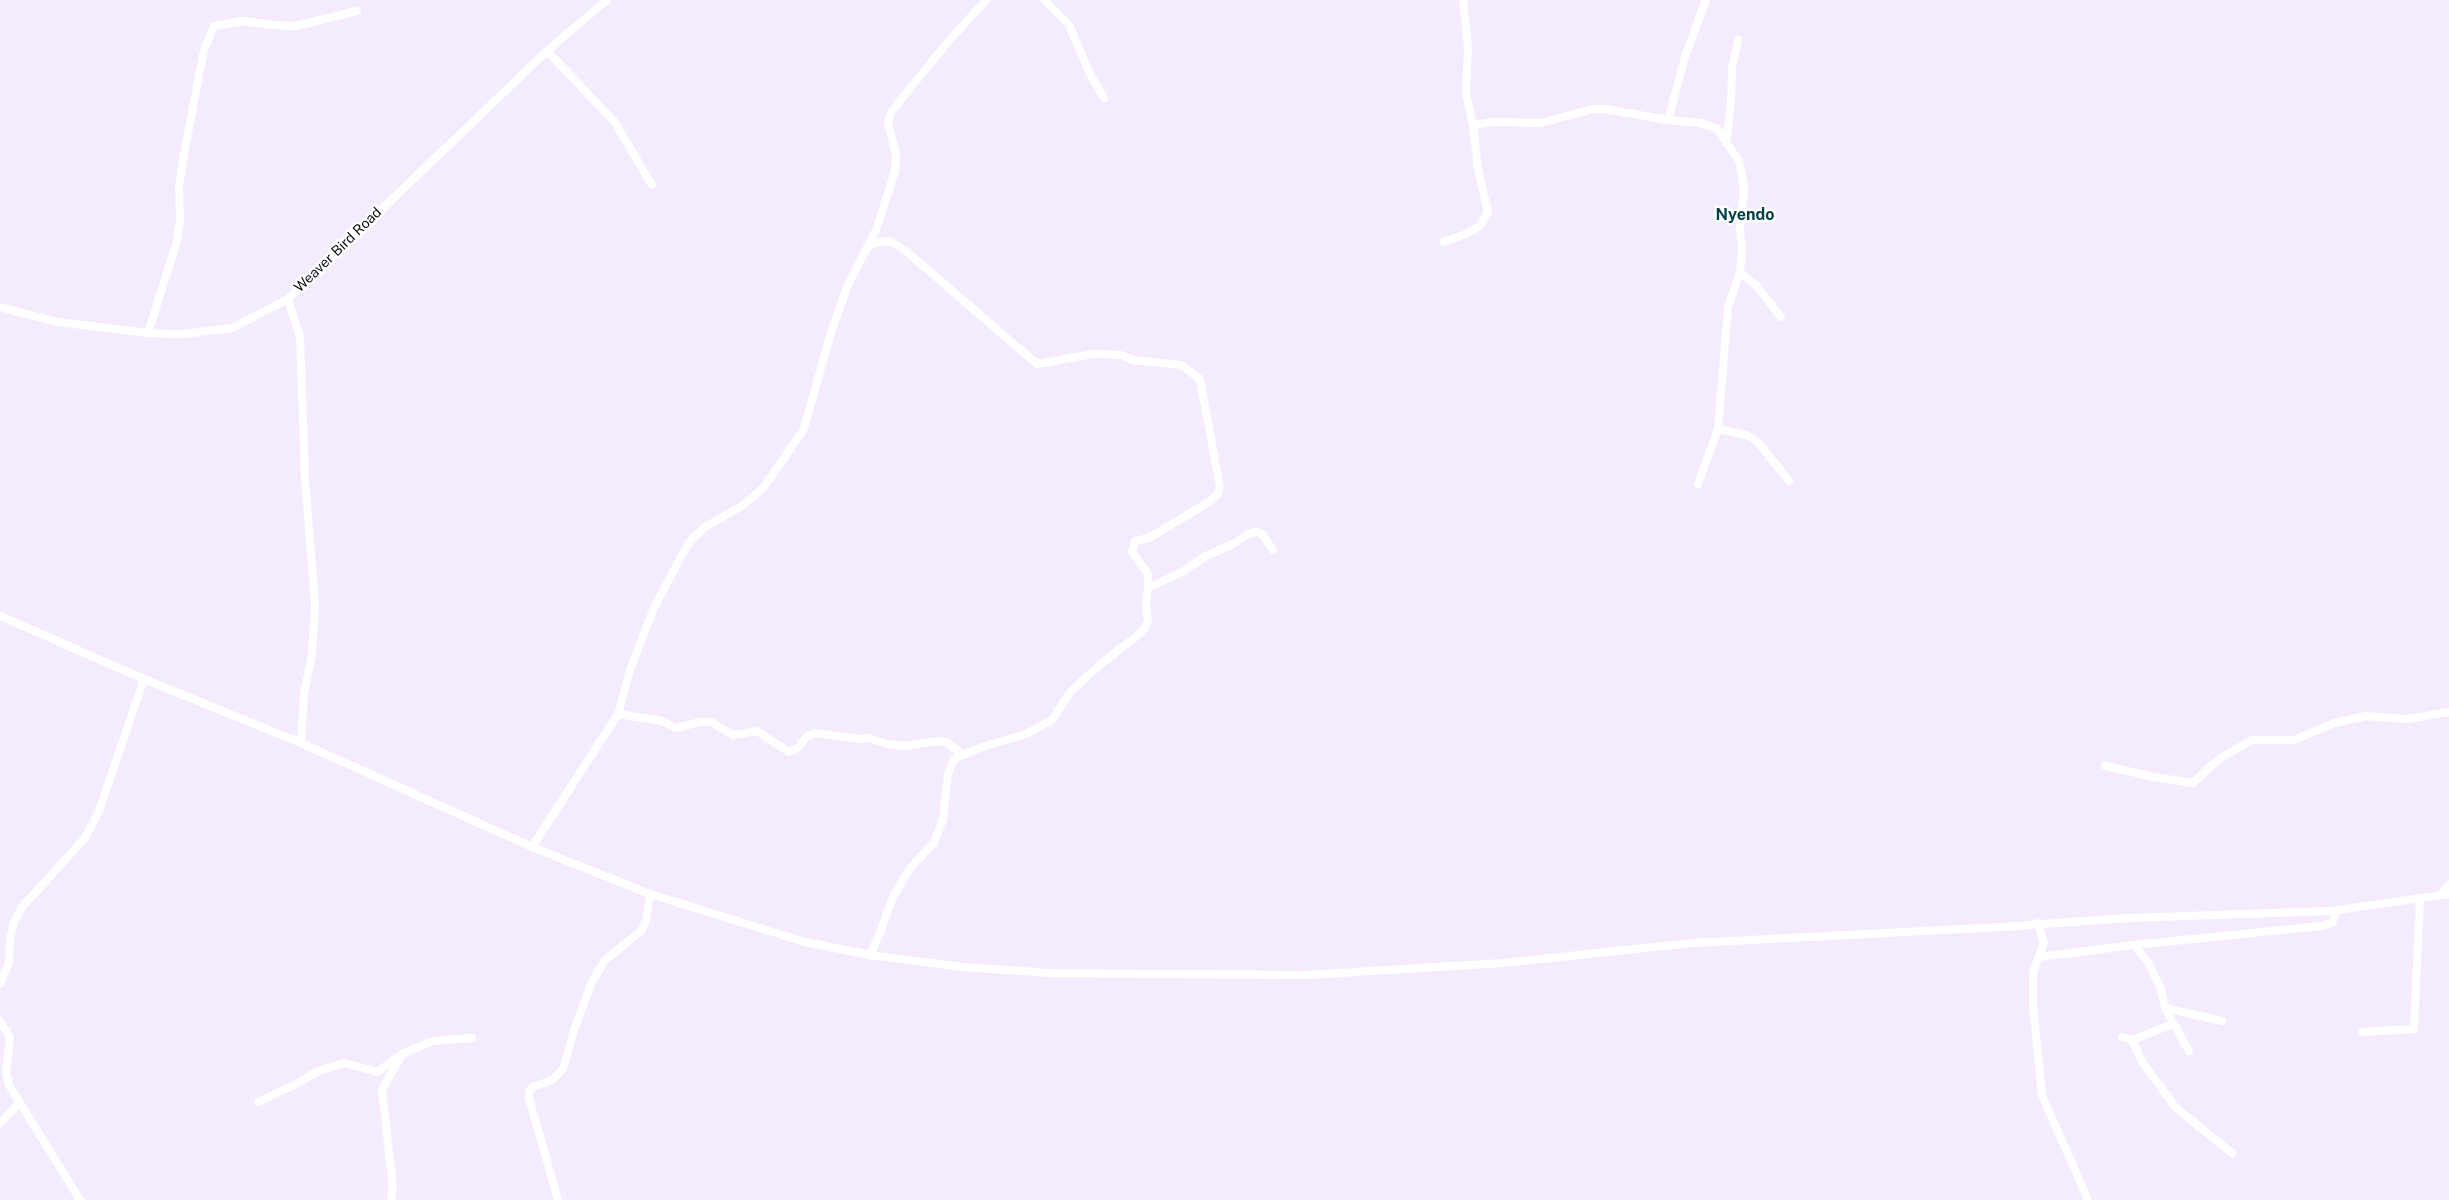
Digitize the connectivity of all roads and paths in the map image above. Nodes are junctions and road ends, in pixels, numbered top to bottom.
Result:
1 (607, 0) edge
2 (986, 0) edge
3 (1044, 0) edge
4 (1463, 0) edge
5 (1706, 0) edge
6 (358, 11) dead end
7 (1738, 40) dead end
8 (547, 51) junction
9 (1104, 98) dead end
10 (1668, 120) junction
11 (1473, 125) junction
12 (1726, 141) junction
13 (652, 186) dead end
14 (1444, 242) dead end
15 (868, 247) junction
16 (1740, 272) junction
17 (288, 299) junction
18 (0, 307) edge
19 (1781, 317) dead end
20 (148, 333) junction
21 (1718, 429) junction
22 (1789, 481) dead end
23 (1698, 484) dead end
24 (1273, 550) dead end
25 (1148, 588) junction
26 (0, 616) edge
27 (144, 679) junction
28 (2449, 712) edge
29 (618, 714) junction
30 (301, 743) junction
31 (962, 754) junction
32 (2104, 766) dead end
33 (532, 847) junction
34 (2449, 885) edge
35 (650, 894) junction
36 (2449, 894) edge
37 (2440, 895) junction
38 (2420, 899) junction
39 (2337, 910) junction
40 (2038, 923) junction
41 (2134, 945) junction
42 (870, 955) junction
43 (2040, 957) junction
44 (0, 983) edge
45 (2165, 1008) junction
46 (0, 1021) edge
47 (2222, 1021) dead end
48 (2173, 1024) junction
49 (2362, 1032) dead end
50 (2122, 1037) dead end
51 (472, 1038) dead end
52 (2132, 1040) junction
53 (2189, 1052) dead end
54 (402, 1054) junction
55 (20, 1102) junction
56 (258, 1102) dead end
57 (0, 1123) edge
58 (2232, 1153) dead end
59 (80, 1200) edge
60 (391, 1200) edge
61 (558, 1200) edge
62 (2088, 1200) edge

1 - 8 street, Weaver Bird Road
2 - 15 street
3 - 9 street
4 - 11 street
5 - 10 street
6 - 20 street
7 - 12 street
8 - 13 street
8 - 17 street, Weaver Bird Road
10 - 11 street
10 - 12 street
11 - 14 street
12 - 16 street
15 - 25 street
15 - 29 street
16 - 19 street
16 - 21 street
17 - 20 street, Weaver Bird Road
17 - 30 street
18 - 20 street, Weaver Bird Road
21 - 22 street
21 - 23 street
24 - 25 street
25 - 31 street
26 - 27 street
27 - 30 street
27 - 44 street
28 - 32 street
29 - 31 street
29 - 33 street
30 - 33 street
31 - 42 street
33 - 35 street
34 - 37 street
35 - 42 street
35 - 61 street
36 - 37 street
37 - 38 street
38 - 39 street
38 - 49 street
39 - 40 street
39 - 41 street
40 - 42 street
40 - 43 street
41 - 43 street
41 - 45 street
43 - 62 street
45 - 47 street
45 - 48 street
46 - 55 street
48 - 52 street
48 - 53 street
50 - 52 street
51 - 54 street
52 - 58 street
54 - 56 street
54 - 60 street
55 - 57 street
55 - 59 street

